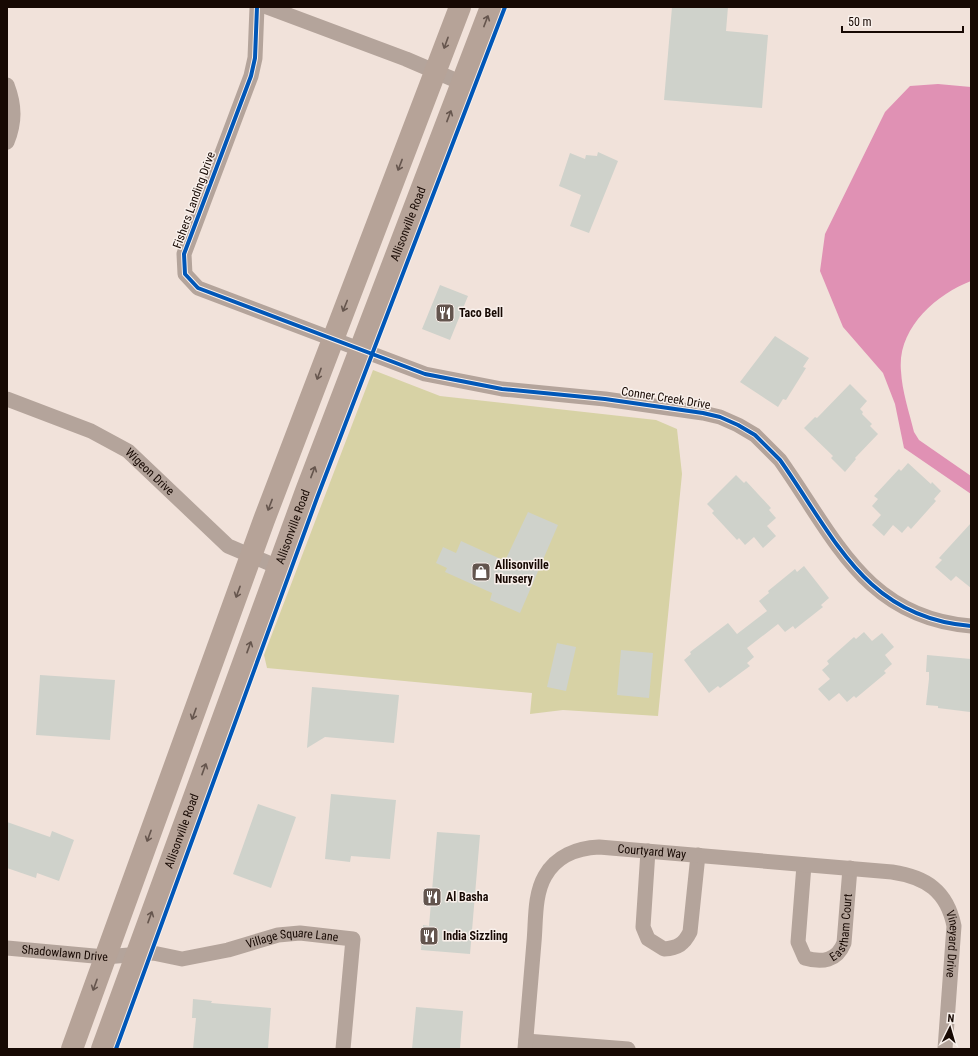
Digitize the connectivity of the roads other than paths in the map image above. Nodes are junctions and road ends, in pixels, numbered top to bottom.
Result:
1 (257, 7) edge
2 (267, 7) edge
3 (460, 7) edge
4 (491, 7) edge
5 (436, 72) junction
6 (462, 83) junction
7 (7, 85) edge
8 (7, 142) edge
9 (347, 343) junction
10 (7, 399) edge
11 (252, 556) junction
12 (278, 567) junction
13 (971, 626) edge
14 (648, 851) junction
15 (698, 855) junction
16 (804, 865) junction
17 (850, 868) junction
18 (937, 891) joint
19 (7, 948) edge
20 (122, 956) junction
21 (525, 1045) edge
22 (72, 1049) edge
23 (102, 1049) edge
24 (343, 1049) edge
25 (628, 1049) edge
26 (945, 1049) edge

1 - 9 street, Fishers Landing Drive
2 - 5 street
3 -> 5 main road, Allisonville Road
6 -> 4 main road, Allisonville Road
5 - 6 street
5 -> 9 main road, Allisonville Road
9 -> 6 main road, Allisonville Road
7 - 8 street
9 -> 11 main road, Allisonville Road
12 -> 9 main road, Allisonville Road
9 - 13 street, Conner Creek Drive
10 - 11 street, Wigeon Drive
11 - 12 street, Wigeon Drive
11 -> 20 main road, Allisonville Road
20 -> 12 main road, Allisonville Road
14 - 15 street, Courtyard Way
14 - 15 street
14 - 21 street, Courtyard Way
15 - 16 street, Courtyard Way
16 - 17 street, Courtyard Way
16 - 17 street, Eastham Court
17 - 18 street, Courtyard Way
18 - 26 street, Vineyard Drive
19 - 20 street, Shadowlawn Drive
20 -> 22 main road, Allisonville Road
20 - 23 main road, Allisonville Road
20 - 24 street, Village Square Lane
21 - 25 street

